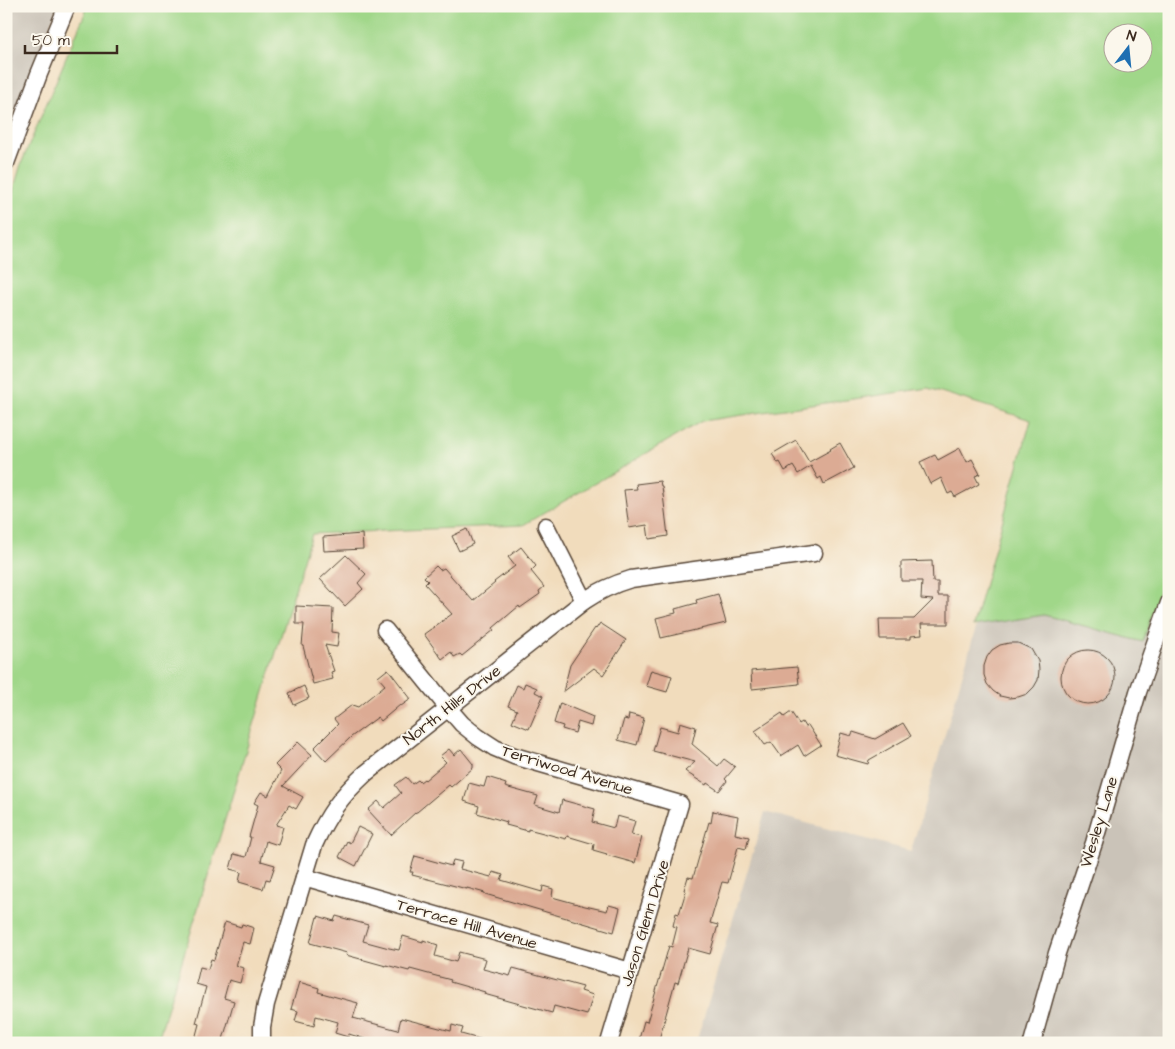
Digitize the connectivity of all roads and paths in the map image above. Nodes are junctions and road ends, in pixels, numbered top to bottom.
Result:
1 (67, 6) edge
2 (6, 163) edge
3 (546, 526) dead end
4 (814, 553) dead end
5 (584, 600) junction
6 (1169, 603) edge
7 (385, 630) dead end
8 (448, 708) junction
9 (680, 804) joint
10 (304, 877) junction
11 (630, 971) junction
12 (262, 1043) edge
13 (609, 1043) edge
14 (1032, 1043) edge

1 - 2 street
3 - 5 street
4 - 5 street, North Hills Drive
5 - 8 street, North Hills Drive
6 - 14 street, Wesley Lane
7 - 8 street, Terriwood Avenue
8 - 9 street, Terriwood Avenue
8 - 10 street, North Hills Drive
9 - 11 street, Jason Glenn Drive
10 - 11 street, Terrace Hill Avenue
10 - 12 street, North Hills Drive
11 - 13 street, Jason Glenn Drive

